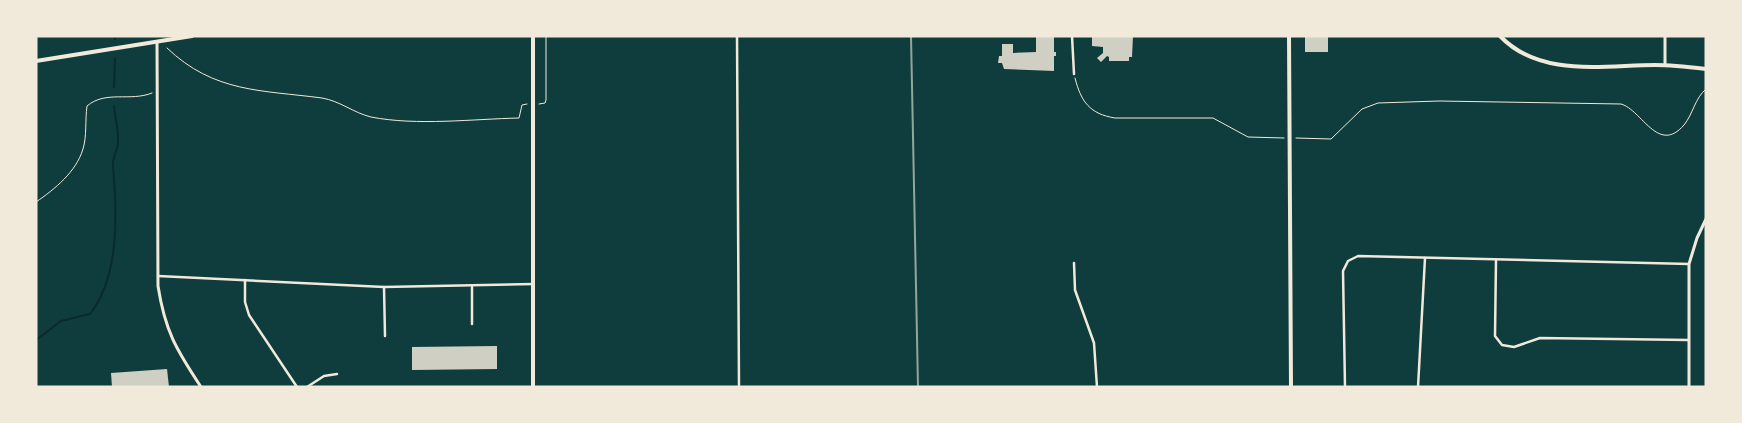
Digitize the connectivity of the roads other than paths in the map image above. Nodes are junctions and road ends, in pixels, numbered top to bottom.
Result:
1 (192, 36) edge
2 (533, 36) edge
3 (737, 36) edge
4 (1072, 36) edge
5 (1289, 36) edge
6 (1500, 36) edge
7 (1665, 36) edge
8 (157, 42) junction
9 (36, 62) edge
10 (1665, 65) junction
11 (1706, 69) edge
12 (1074, 74) road end
13 (1706, 220) edge
14 (1425, 258) junction
15 (1496, 260) junction
16 (1074, 263) dead end
17 (1689, 264) junction
18 (158, 276) junction
19 (245, 280) junction
20 (534, 284) junction
21 (384, 287) junction
22 (472, 287) junction
23 (472, 324) dead end
24 (385, 336) dead end
25 (1688, 340) junction
26 (336, 374) dead end
27 (201, 387) edge
28 (297, 387) edge
29 (307, 387) edge
30 (533, 387) edge
31 (739, 387) edge
32 (1097, 387) edge
33 (1291, 387) edge
34 (1345, 387) edge
35 (1418, 387) edge
36 (1688, 387) edge

1 - 8 main road
2 - 20 main road
3 - 31 street
4 - 12 street
5 - 33 main road
6 - 10 main road
7 - 10 street
8 - 9 main road
8 - 18 street
10 - 11 main road
13 - 17 street
14 - 15 street
14 - 34 street
14 - 35 street
15 - 17 street
15 - 25 street
16 - 32 street
17 - 25 street
18 - 19 street
18 - 27 street
19 - 21 street
19 - 28 street
20 - 22 street
20 - 30 main road
21 - 22 street
21 - 24 street
22 - 23 street
25 - 36 street
26 - 29 street

